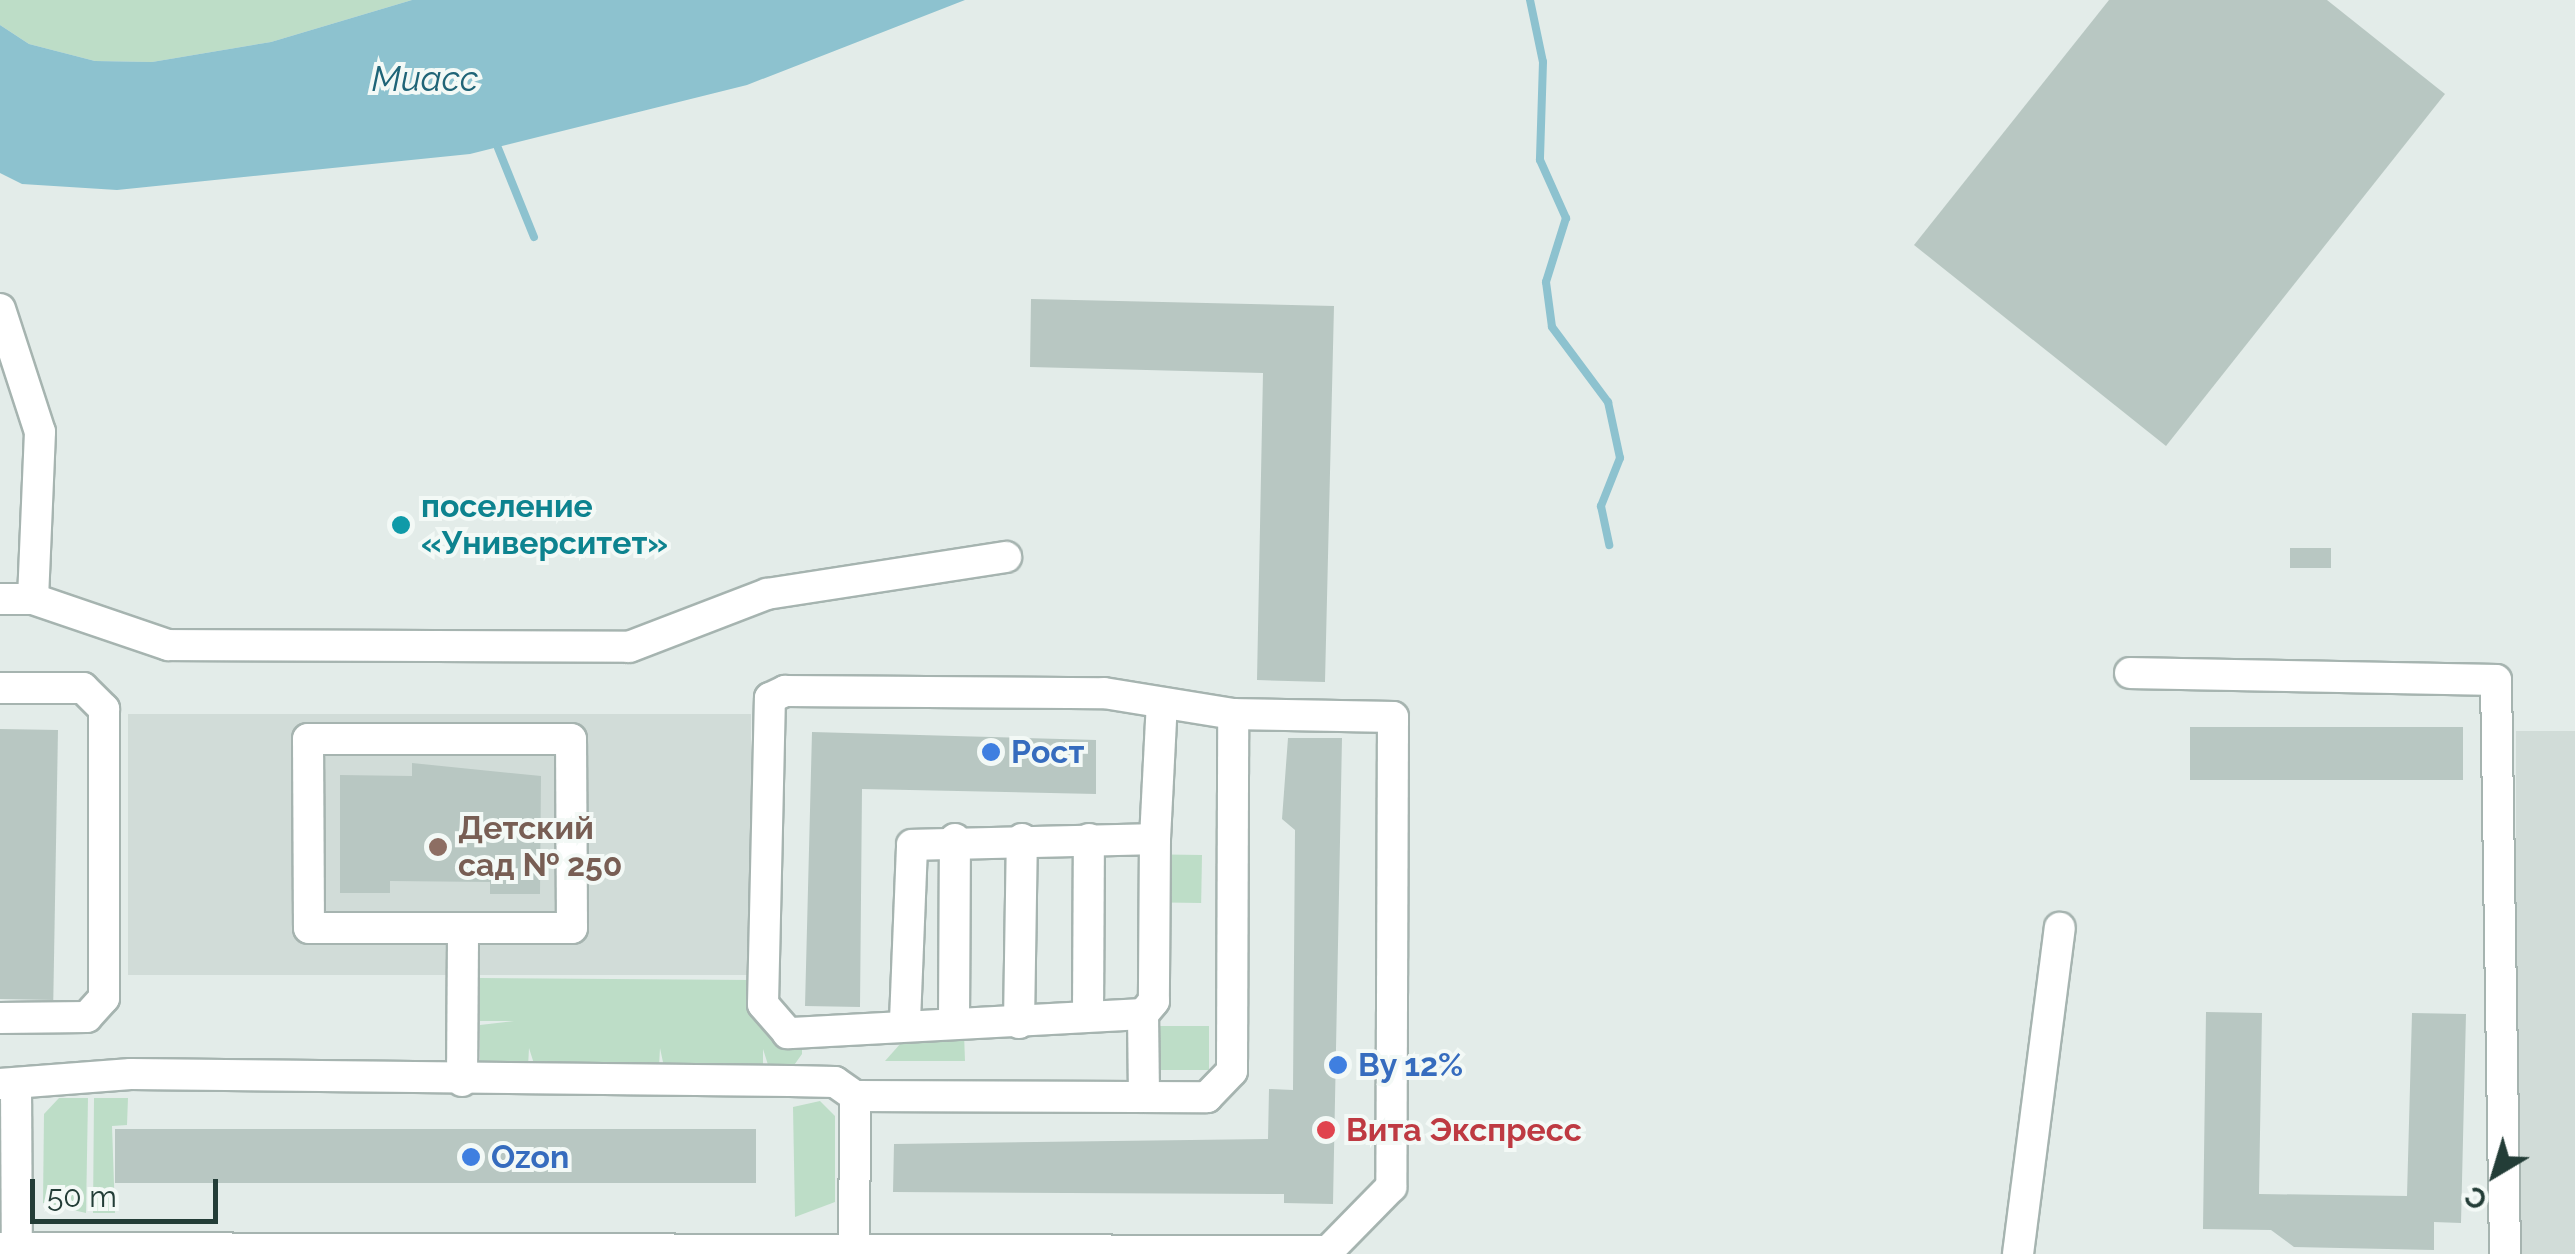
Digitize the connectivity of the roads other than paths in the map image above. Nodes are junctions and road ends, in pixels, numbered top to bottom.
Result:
1 (0, 309) edge
2 (1006, 557) dead end
3 (0, 598) edge
4 (32, 599) junction
5 (2130, 674) dead end
6 (0, 688) edge
7 (1162, 702) junction
8 (1233, 714) junction
9 (955, 839) junction
10 (1022, 839) junction
11 (1089, 839) junction
12 (1154, 839) junction
13 (463, 928) junction
14 (2060, 928) dead end
15 (1143, 1014) junction
16 (1088, 1015) junction
17 (0, 1018) edge
18 (906, 1021) junction
19 (954, 1022) junction
20 (1019, 1024) junction
21 (462, 1080) junction
22 (16, 1085) edge
23 (854, 1096) junction
24 (1144, 1097) junction
25 (19, 1249) edge
26 (854, 1250) edge
27 (2018, 1254) edge
28 (2505, 1254) edge

1 - 4 lane
2 - 4 lane
3 - 4 lane
5 - 28 lane
6 - 17 lane
7 - 8 lane
7 - 12 lane
7 - 18 lane
8 - 24 lane
8 - 26 lane
9 - 10 lane
9 - 18 lane
9 - 19 lane
10 - 11 lane
10 - 20 lane
11 - 12 lane
11 - 16 lane
12 - 15 lane
13 - 13 lane
13 - 21 lane
14 - 27 lane
15 - 16 lane
15 - 24 lane
16 - 20 lane
18 - 19 lane
19 - 20 lane
21 - 22 lane
21 - 23 lane
22 - 25 lane
23 - 24 lane
23 - 26 lane
25 - 26 lane

